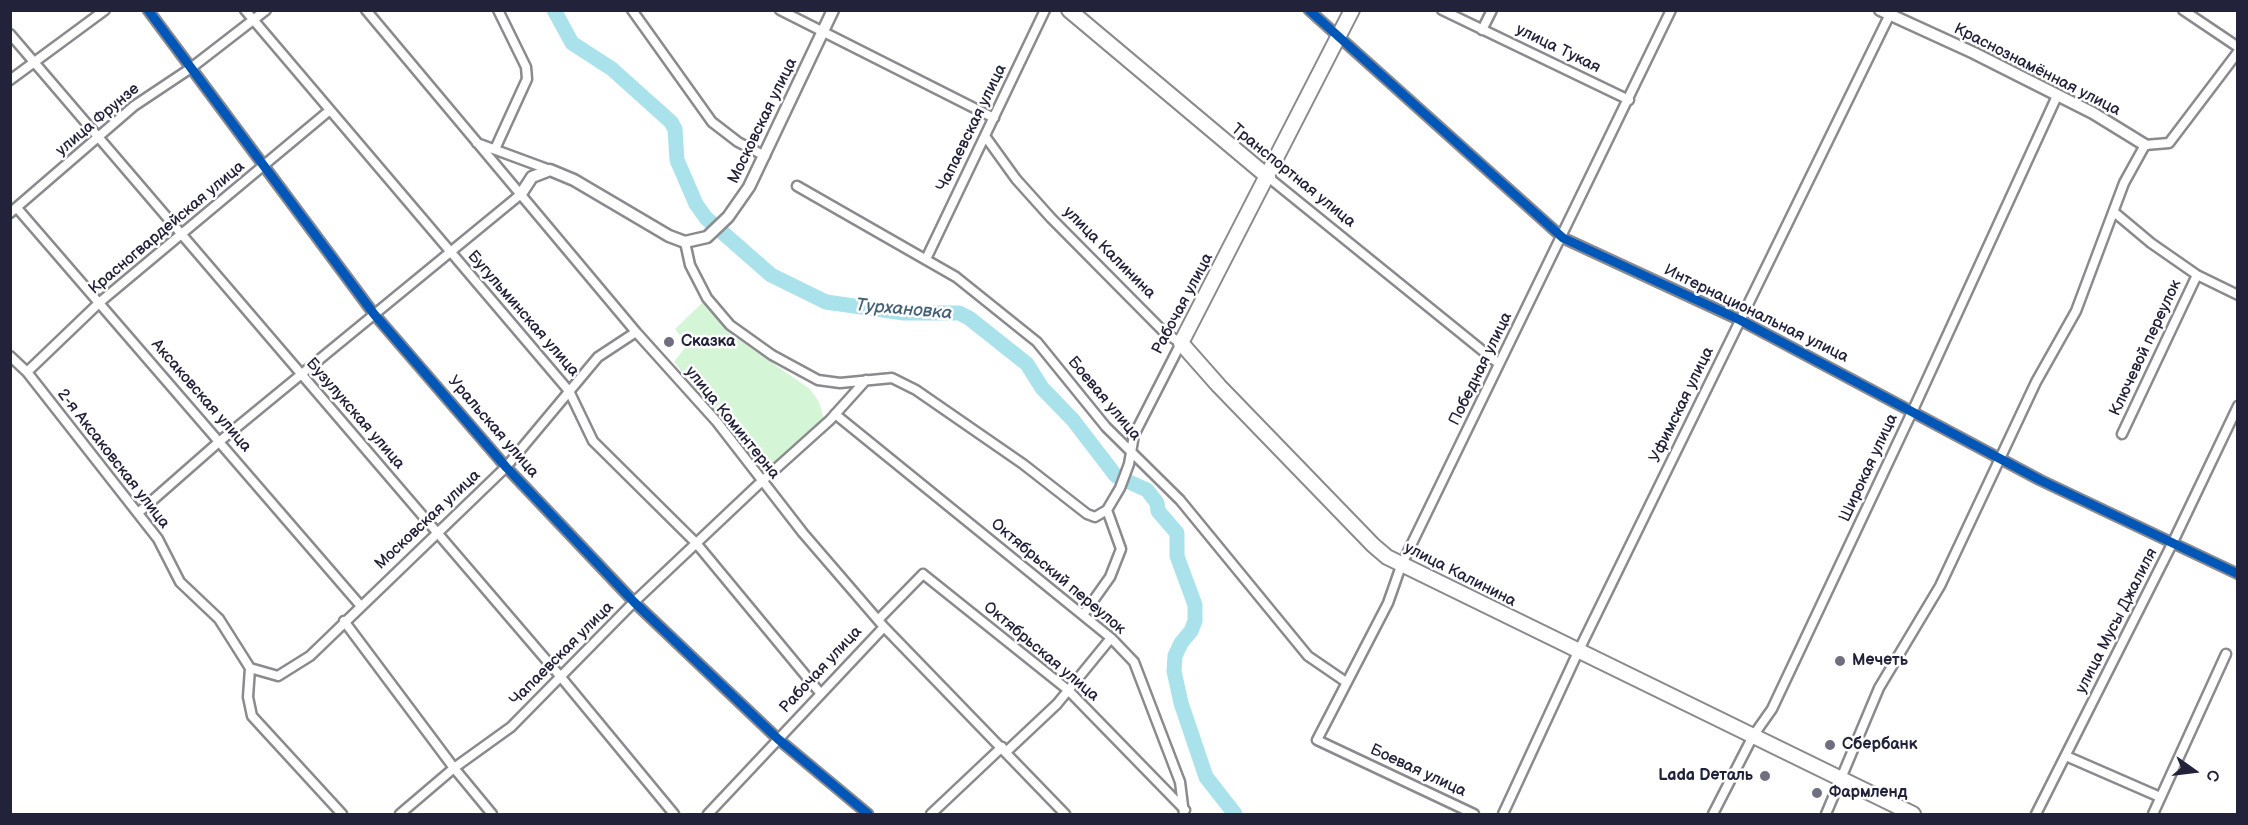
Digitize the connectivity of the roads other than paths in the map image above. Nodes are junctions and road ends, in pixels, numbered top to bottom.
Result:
1 (105, 10) edge
2 (148, 10) edge
3 (245, 10) edge
4 (266, 10) edge
5 (366, 10) edge
6 (498, 10) edge
7 (632, 10) edge
8 (780, 10) edge
9 (833, 10) edge
10 (1045, 10) edge
11 (1068, 10) edge
12 (1309, 10) edge
13 (1352, 10) edge
14 (1442, 10) edge
15 (1492, 10) edge
16 (1671, 10) edge
17 (2183, 10) edge
18 (1888, 12) edge
19 (254, 20) junction
20 (1482, 30) junction
21 (823, 32) junction
22 (10, 34) edge
23 (1339, 37) junction
24 (2238, 47) edge
25 (2238, 52) edge
26 (35, 61) junction
27 (191, 68) junction
28 (10, 80) edge
29 (2057, 96) junction
30 (1629, 100) junction
31 (330, 110) junction
32 (994, 118) junction
33 (985, 136) junction
34 (100, 137) junction
35 (477, 143) junction
36 (2145, 145) junction
37 (495, 149) junction
38 (765, 156) junction
39 (263, 168) junction
40 (550, 170) junction
41 (1268, 177) junction
42 (797, 186) dead end
43 (521, 194) junction
44 (14, 210) edge
45 (2114, 212) junction
46 (181, 233) junction
47 (1563, 238) junction
48 (685, 242) junction
49 (451, 252) junction
50 (926, 259) junction
51 (2197, 275) junction
52 (2238, 295) edge
53 (100, 302) junction
54 (374, 314) junction
55 (1740, 320) junction
56 (636, 332) junction
57 (1181, 343) junction
58 (10, 356) edge
59 (1499, 363) junction
60 (27, 372) junction
61 (301, 375) junction
62 (866, 380) junction
63 (569, 391) junction
64 (2238, 406) edge
65 (1913, 410) junction
66 (835, 414) junction
67 (2122, 434) dead end
68 (220, 441) junction
69 (1131, 454) junction
70 (1999, 457) junction
71 (506, 467) junction
72 (761, 482) junction
73 (1107, 510) junction
74 (138, 513) junction
75 (436, 532) junction
76 (2174, 542) junction
77 (696, 543) junction
78 (1401, 566) junction
79 (923, 574) joint
80 (2238, 574) edge
81 (634, 602) junction
82 (360, 605) junction
83 (1083, 615) junction
84 (344, 621) junction
85 (881, 623) junction
86 (1111, 638) junction
87 (1578, 652) junction
88 (2226, 654) dead end
89 (250, 668) junction
90 (560, 676) junction
91 (1346, 682) junction
92 (1068, 690) junction
93 (821, 694) junction
94 (1753, 736) junction
95 (778, 739) junction
96 (1317, 740) joint
97 (1004, 749) junction
98 (2066, 756) junction
99 (454, 768) junction
100 (1841, 780) junction
101 (2160, 797) junction
102 (1185, 812) edge
103 (342, 814) edge
104 (400, 814) edge
105 (492, 814) edge
106 (674, 814) edge
107 (708, 814) edge
108 (868, 814) edge
109 (931, 814) edge
110 (1065, 814) edge
111 (1474, 814) edge
112 (1503, 814) edge
113 (1713, 814) edge
114 (1826, 814) edge
115 (1913, 814) edge
116 (2036, 814) edge
117 (2153, 814) edge

1 - 26 street
2 - 27 street, Уральская улица
3 - 19 street, Бугульминская улица
4 - 19 street, улица Фрунзе
5 - 35 street, улица Коминтерна
6 - 37 street
7 - 38 street
8 - 21 street
9 - 21 street, Московская улица
10 - 32 street, Чапаевская улица
11 - 41 main road, Транспортная улица
12 - 23 street, Интернациональная улица
13 - 23 main road, Рабочая улица
14 - 20 street, улица Тукая
15 - 20 street
16 - 30 street, Победная улица
17 - 24 street
18 - 29 street, Краснознамённая улица
18 - 55 street, Уфимская улица
19 - 27 street, улица Фрунзе
19 - 31 street, Бугульминская улица
20 - 30 street, улица Тукая
21 - 32 street
21 - 38 street, Московская улица
22 - 26 street, Бузулукская улица
23 - 41 main road, Рабочая улица
23 - 47 street, Интернациональная улица
25 - 36 street
26 - 28 street
26 - 34 street, Бузулукская улица
27 - 34 street, улица Фрунзе
27 - 39 street, Уральская улица
29 - 36 street, Краснознамённая улица
29 - 65 street, Широкая улица
30 - 47 street, Победная улица
31 - 39 street, Красногвардейская улица
31 - 49 street, Бугульминская улица
32 - 33 street, Чапаевская улица
33 - 50 street, Чапаевская улица
33 - 57 street, улица Калинина
34 - 44 street, улица Фрунзе
34 - 46 street, Бузулукская улица
35 - 37 street
35 - 43 street, улица Коминтерна
36 - 45 street
37 - 40 street
38 - 48 street, Московская улица
39 - 46 street, Красногвардейская улица
39 - 54 street, Уральская улица
40 - 43 street
40 - 48 street
41 - 57 main road, Рабочая улица
41 - 59 street, Транспортная улица
42 - 50 street, Боевая улица
43 - 49 street
43 - 56 street, улица Коминтерна
44 - 53 street, Аксаковская улица
45 - 51 street
45 - 70 street
46 - 53 street, Красногвардейская улица
46 - 61 street, Бузулукская улица
47 - 55 street, Интернациональная улица
47 - 59 street, Победная улица
48 - 62 street
49 - 54 street
49 - 63 street, Бугульминская улица
50 - 69 street, Боевая улица
51 - 52 street
51 - 67 street, Ключевой переулок
53 - 60 street, Красногвардейская улица
53 - 68 street, Аксаковская улица
54 - 61 street
54 - 71 street, Уральская улица
55 - 65 street, Интернациональная улица
55 - 87 street, Уфимская улица
56 - 63 street, Московская улица
56 - 72 street, улица Коминтерна
57 - 69 street, Рабочая улица
57 - 78 main road, улица Калинина
58 - 60 street, 2-я Аксаковская улица
59 - 78 street, Победная улица
60 - 74 street, 2-я Аксаковская улица
61 - 68 street
61 - 75 street, Бузулукская улица
62 - 66 street, Чапаевская улица
62 - 73 street
63 - 71 street, Московская улица
63 - 77 street, Бугульминская улица
64 - 76 street, улица Мусы Джалиля
65 - 70 street, Интернациональная улица
65 - 94 street, Широкая улица
66 - 72 street, Чапаевская улица
66 - 83 street, Октябрьский переулок
68 - 74 street
68 - 82 street, Аксаковская улица
69 - 73 street, Рабочая улица
69 - 91 street, Боевая улица
70 - 76 street, Интернациональная улица
70 - 100 street
71 - 75 street, Московская улица
71 - 81 street, Уральская улица
72 - 77 street, Чапаевская улица
72 - 85 street, улица Коминтерна
73 - 83 street
74 - 89 street, 2-я Аксаковская улица
75 - 82 street, Московская улица
75 - 90 street, Бузулукская улица
76 - 80 street, Интернациональная улица
76 - 98 street, улица Мусы Джалиля
77 - 81 street, Чапаевская улица
77 - 93 street, Бугульминская улица
78 - 87 main road, улица Калинина
78 - 91 street, Победная улица
79 - 85 street, Рабочая улица
79 - 92 street, Октябрьская улица
81 - 90 street, Чапаевская улица
81 - 95 street, Уральская улица
82 - 84 street, Московская улица
83 - 86 street, Октябрьский переулок
84 - 89 street, Московская улица
84 - 99 street
85 - 93 street, Рабочая улица
85 - 97 street, улица Коминтерна
86 - 92 street
86 - 102 street, Октябрьский переулок
87 - 94 main road, улица Калинина
87 - 112 street, Уфимская улица
88 - 101 street
89 - 103 street
90 - 99 street, Чапаевская улица
90 - 106 street, Бузулукская улица
91 - 96 street, Победная улица
92 - 97 street
92 - 102 street, Октябрьская улица
93 - 95 street, Рабочая улица
94 - 100 main road, улица Калинина
94 - 113 street, Широкая улица
95 - 107 street, Рабочая улица
95 - 108 street, Уральская улица
96 - 111 street, Боевая улица
97 - 109 street
97 - 110 street, улица Коминтерна
98 - 101 street
98 - 116 street, улица Мусы Джалиля
99 - 104 street, Чапаевская улица
99 - 105 street
100 - 114 street
100 - 115 main road, улица Калинина
101 - 117 street

